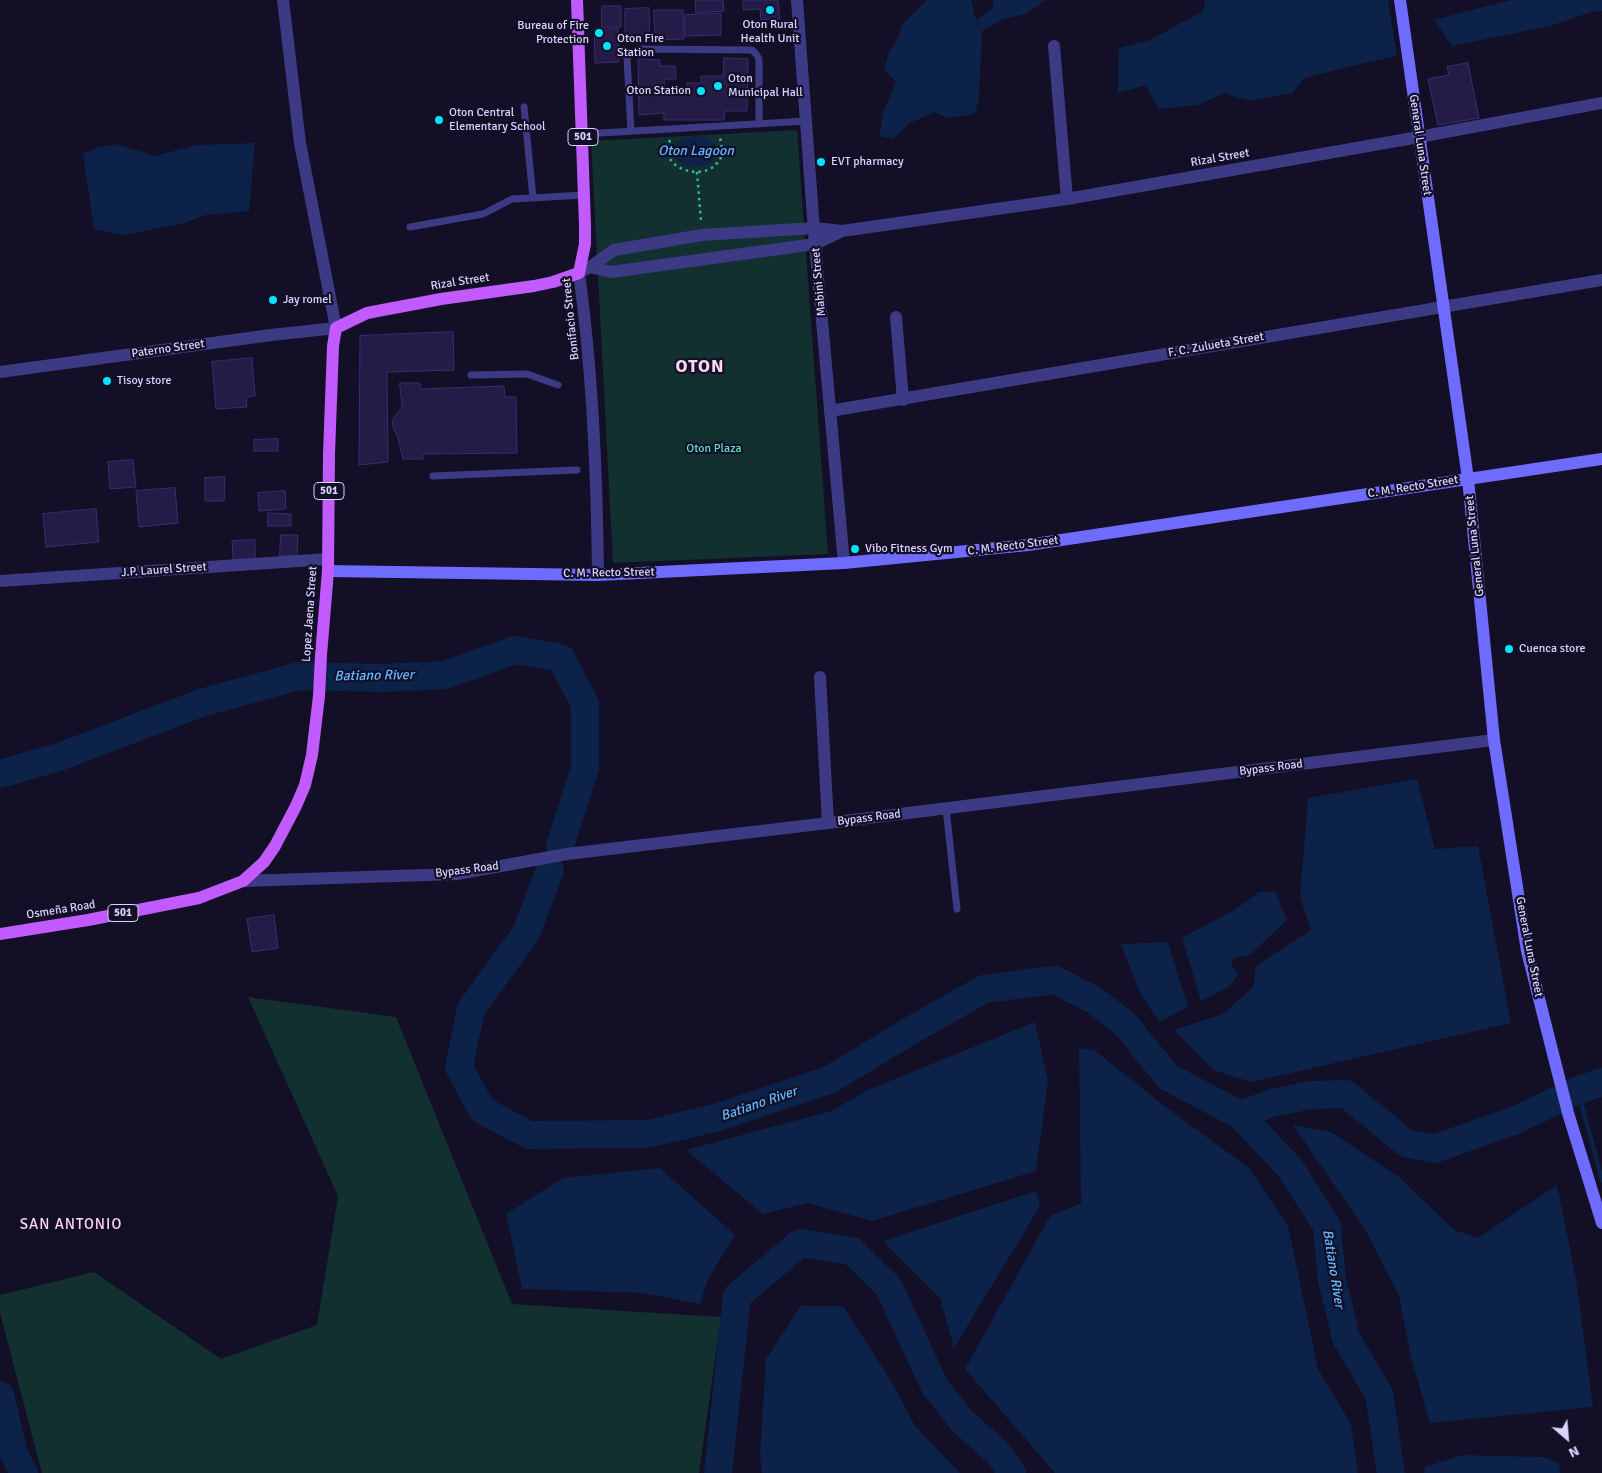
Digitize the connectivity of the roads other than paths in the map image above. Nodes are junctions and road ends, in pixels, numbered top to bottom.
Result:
1 (283, 0) edge
2 (577, 0) edge
3 (797, 0) edge
4 (1400, 0) edge
5 (1054, 46) dead end
6 (1602, 102) edge
7 (524, 107) dead end
8 (807, 121) junction
9 (759, 124) junction
10 (631, 131) junction
11 (583, 134) junction
12 (1419, 137) junction
13 (584, 195) junction
14 (533, 198) junction
15 (1067, 199) junction
16 (410, 227) dead end
17 (815, 228) junction
18 (842, 231) junction
19 (815, 244) junction
20 (584, 270) junction
21 (1602, 280) edge
22 (1444, 306) junction
23 (896, 317) dead end
24 (336, 328) junction
25 (0, 372) edge
26 (471, 374) dead end
27 (558, 385) dead end
28 (903, 400) junction
29 (830, 411) junction
30 (1602, 459) edge
31 (577, 470) dead end
32 (433, 476) dead end
33 (1468, 479) junction
34 (844, 563) junction
35 (328, 565) junction
36 (598, 575) junction
37 (0, 581) edge
38 (820, 677) dead end
39 (1494, 740) junction
40 (946, 808) junction
41 (828, 823) junction
42 (243, 882) junction
43 (957, 909) dead end
44 (0, 934) edge
45 (1602, 1223) edge

1 - 24 street
2 - 11 main road, Bonifacio Street / 501
3 - 8 street, Mabini Street
4 - 12 main road, General Luna Street
5 - 15 street
6 - 12 street, Rizal Street
7 - 14 lane
8 - 9 lane
8 - 17 street, Mabini Street
9 - 10 lane
9 - 10 lane
10 - 11 lane
11 - 13 main road, Bonifacio Street / 501
12 - 15 street, Rizal Street
12 - 22 main road, General Luna Street
13 - 14 lane
13 - 20 main road, Bonifacio Street / 501
14 - 16 lane
15 - 18 street, Rizal Street
17 - 18 street, Rizal Street
17 - 19 street, Mabini Street
17 - 20 street, Rizal Street
18 - 19 street, Rizal Street
19 - 20 street, Rizal Street
19 - 29 street, Mabini Street
20 - 24 main road, Rizal Street
20 - 36 street, Bonifacio Street
21 - 22 street, F. C. Zulueta Street
22 - 28 street, F. C. Zulueta Street
22 - 33 main road, General Luna Street
23 - 28 street
24 - 25 street, Paterno Street
24 - 35 main road, Lopez Jaena Street / 501
26 - 27 lane
28 - 29 street, F. C. Zulueta Street
29 - 34 street, Mabini Street
30 - 33 main road, C. M. Recto Street
31 - 32 lane
33 - 34 main road, C. M. Recto Street
33 - 39 main road, General Luna Street
34 - 36 main road, C. M. Recto Street
35 - 36 main road, C. M. Recto Street
35 - 37 street, J.P. Laurel Street
35 - 42 main road, Lopez Jaena Street / 501
38 - 41 street
39 - 40 street, Bypass Road
39 - 45 main road, General Luna Street
40 - 41 street, Bypass Road
40 - 43 lane
41 - 42 street, Bypass Road
42 - 44 main road, Osmeña Road / 501

